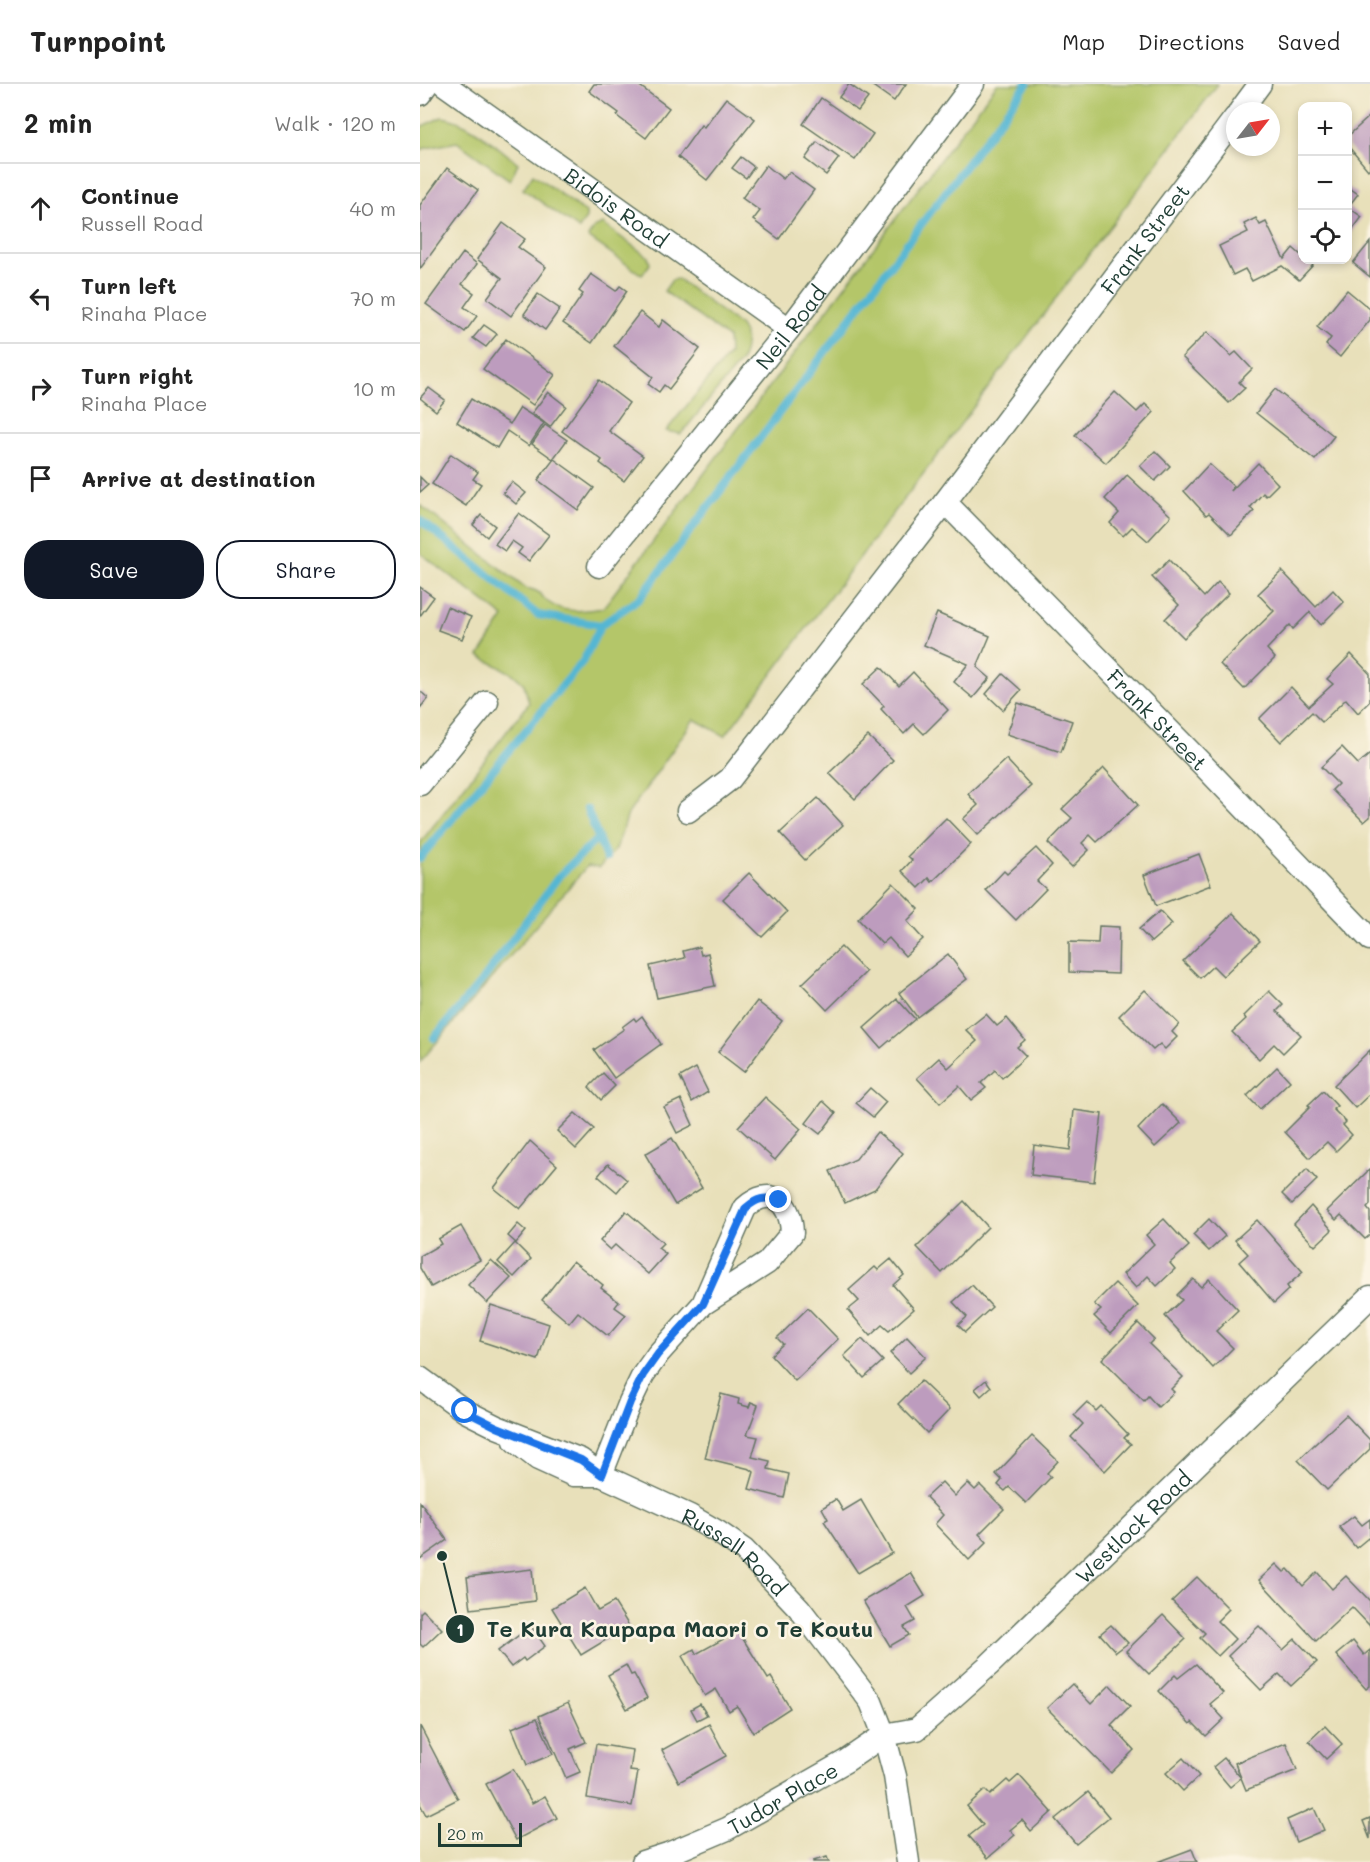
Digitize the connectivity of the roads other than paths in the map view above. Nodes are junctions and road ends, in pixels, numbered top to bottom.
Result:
1 (427, 84) edge
2 (444, 84) edge
3 (973, 84) edge
4 (1260, 84) edge
5 (420, 94) edge
6 (1247, 102) edge
7 (1226, 130) edge
8 (789, 329) junction
9 (945, 502) junction
10 (599, 566) dead end
11 (487, 702) dead end
12 (420, 784) edge
13 (688, 811) dead end
14 (1370, 939) edge
15 (1370, 1297) edge
16 (703, 1304) junction
17 (420, 1378) edge
18 (602, 1475) junction
19 (884, 1736) junction
20 (643, 1862) edge
21 (908, 1862) edge

1 - 5 street
2 - 8 street, Bidois Road
3 - 8 street, Neil Road
4 - 6 street
7 - 9 street, Frank Street
8 - 10 street, Neil Road
9 - 13 street, Frank Street
9 - 14 street, Frank Street
11 - 12 street
15 - 19 street, Westlock Road
16 - 16 street
16 - 18 street
17 - 18 street, Russell Road
18 - 19 street, Russell Road
19 - 20 street, Tudor Place
19 - 21 street, Russell Road

